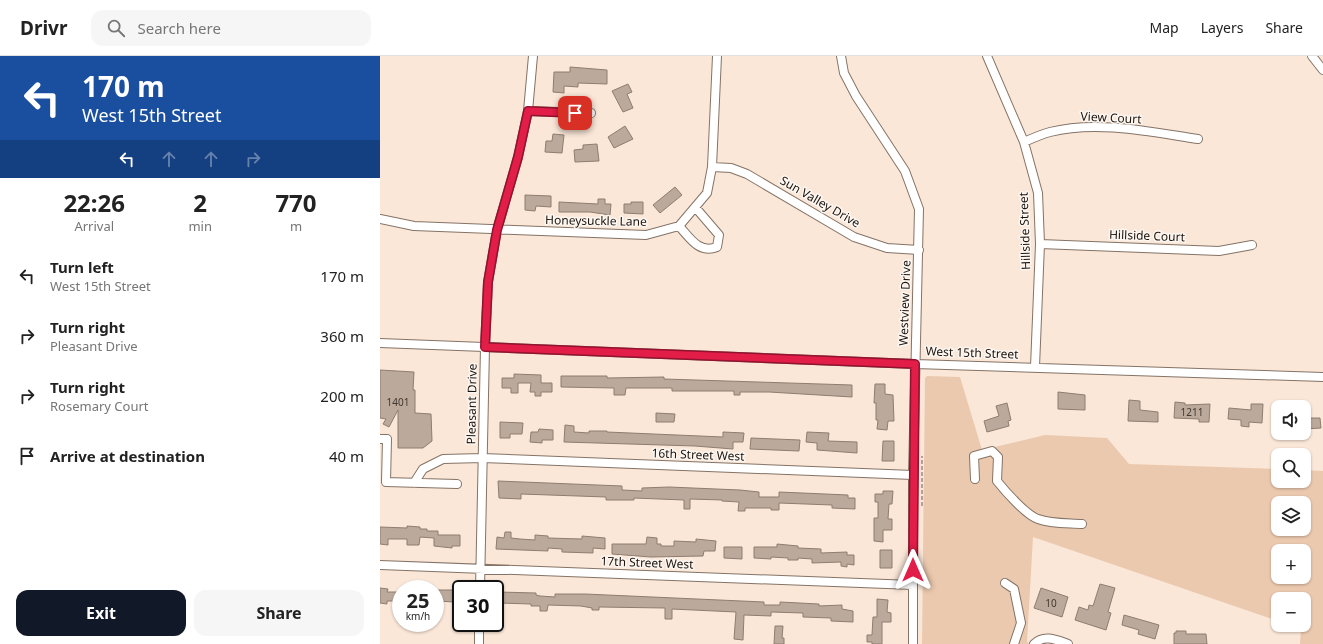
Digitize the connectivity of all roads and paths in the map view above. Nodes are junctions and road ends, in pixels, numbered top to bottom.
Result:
1 (534, 56) edge
2 (716, 56) edge
3 (841, 56) edge
4 (987, 56) edge
5 (1312, 56) edge
6 (1323, 70) edge
7 (528, 111) junction
8 (591, 113) dead end
9 (1198, 139) dead end
10 (1024, 142) junction
11 (712, 167) junction
12 (695, 207) junction
13 (380, 219) edge
14 (679, 226) junction
15 (497, 230) junction
16 (1040, 244) junction
17 (1252, 246) dead end
18 (919, 250) junction
19 (380, 343) edge
20 (485, 347) junction
21 (915, 364) junction
22 (1035, 367) junction
23 (1323, 377) edge
24 (380, 439) edge
25 (482, 458) junction
26 (383, 460) edge
27 (913, 475) junction
28 (975, 479) dead end
29 (383, 482) edge
30 (414, 483) junction
31 (457, 484) dead end
32 (1082, 524) dead end
33 (380, 565) edge
34 (480, 569) junction
35 (480, 580) edge
36 (1005, 583) dead end
37 (913, 585) junction
38 (479, 632) edge
39 (479, 644) edge
40 (913, 644) edge
41 (1014, 644) edge
42 (1034, 644) edge
43 (1068, 644) edge

1 - 7 street, Pleasant Drive
2 - 11 street
3 - 18 street, Westview Drive
4 - 10 street, Hillside Street
5 - 6 street
7 - 8 street
7 - 15 street, Pleasant Drive
9 - 10 street, View Court
10 - 16 street, Hillside Street
11 - 12 street
11 - 18 street, Sun Valley Drive
12 - 14 street
12 - 14 street
13 - 15 street, Honeysuckle Lane
14 - 15 street, Honeysuckle Lane
15 - 20 street, Pleasant Drive
16 - 17 street, Hillside Court
16 - 22 street, Hillside Street
18 - 21 street, Westview Drive
19 - 20 street, West 15th Street
20 - 21 street, West 15th Street
20 - 25 street, Pleasant Drive
21 - 22 street, West 15th Street
21 - 27 street, Westview Drive
22 - 23 street, West 15th Street
24 - 26 street
25 - 27 street, 16th Street West
25 - 30 street, 16th Street West
25 - 34 street, Pleasant Drive
26 - 29 street
27 - 37 street, Westview Drive
28 - 32 street
29 - 30 street
30 - 31 street
33 - 34 street, 17th Street West
34 - 35 street, Pleasant Drive
34 - 37 street, 17th Street West
36 - 41 street
37 - 40 street, Westview Drive
38 - 39 street
42 - 43 street

